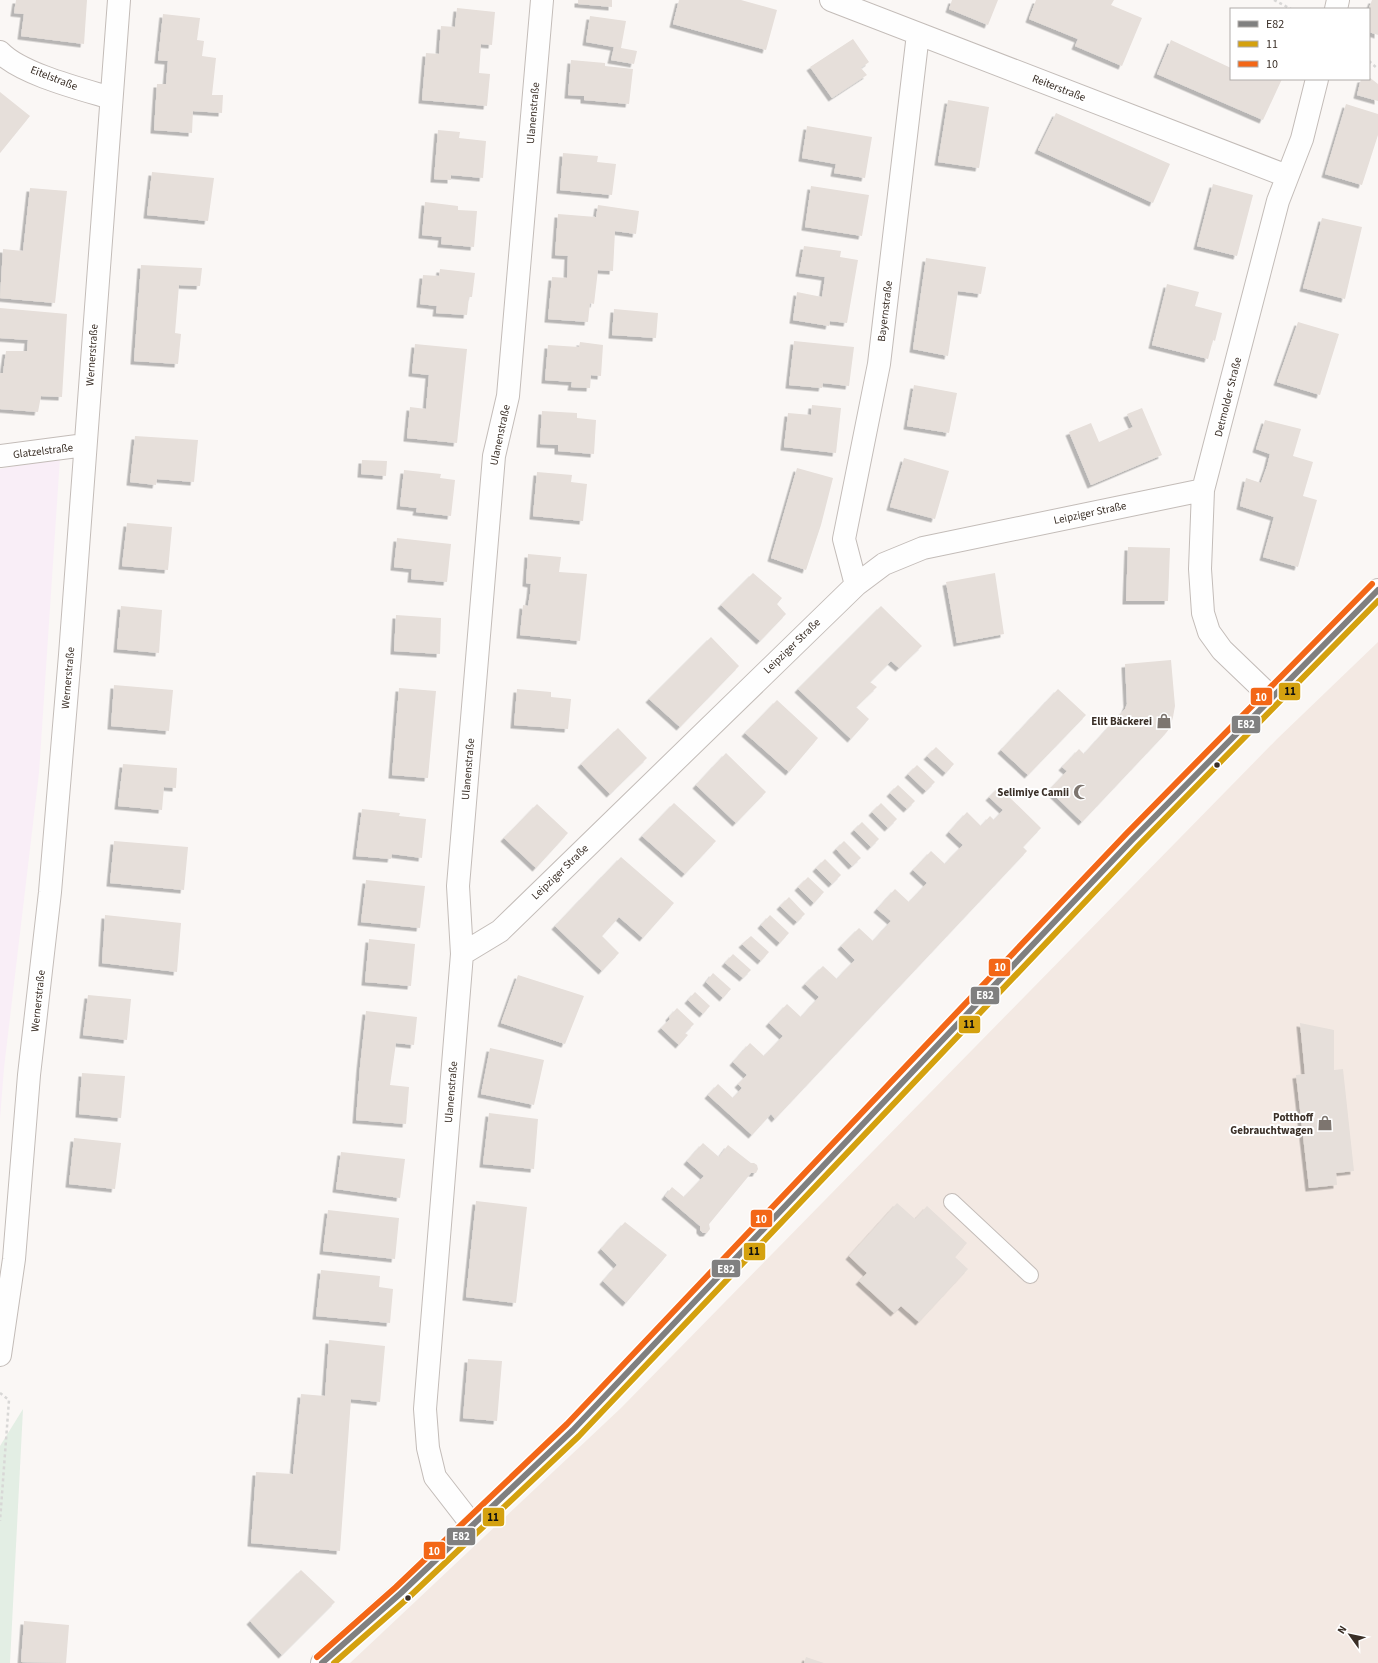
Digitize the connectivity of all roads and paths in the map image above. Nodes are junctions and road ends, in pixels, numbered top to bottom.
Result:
1 (119, 0) edge
2 (542, 0) edge
3 (831, 0) edge
4 (1274, 0) edge
5 (1289, 8) edge
6 (918, 34) junction
7 (0, 52) edge
8 (1317, 80) edge
9 (111, 98) junction
10 (1287, 176) junction
11 (85, 445) junction
12 (0, 456) edge
13 (1204, 490) junction
14 (856, 585) junction
15 (1378, 590) edge
16 (1271, 697) junction
17 (462, 954) junction
18 (952, 1202) dead end
19 (1030, 1275) dead end
20 (0, 1355) edge
21 (0, 1394) edge
22 (0, 1521) edge
23 (473, 1526) junction
24 (322, 1663) edge

1 - 9 street, Wernerstraße
2 - 17 street, Ulanenstraße
3 - 6 street, Reiterstraße
4 - 5 path
6 - 10 street, Reiterstraße
6 - 14 street, Bayernstraße
7 - 9 street, Eitelstraße
8 - 10 street, Detmolder Straße
9 - 11 street, Wernerstraße
10 - 13 street, Detmolder Straße
11 - 12 street, Glatzelstraße
11 - 20 street, Wernerstraße
13 - 14 street, Leipziger Straße
13 - 16 street, Detmolder Straße
14 - 17 street, Leipziger Straße
15 - 16 street
16 - 23 street
17 - 23 street, Ulanenstraße
18 - 19 lane
21 - 22 path
23 - 24 street

